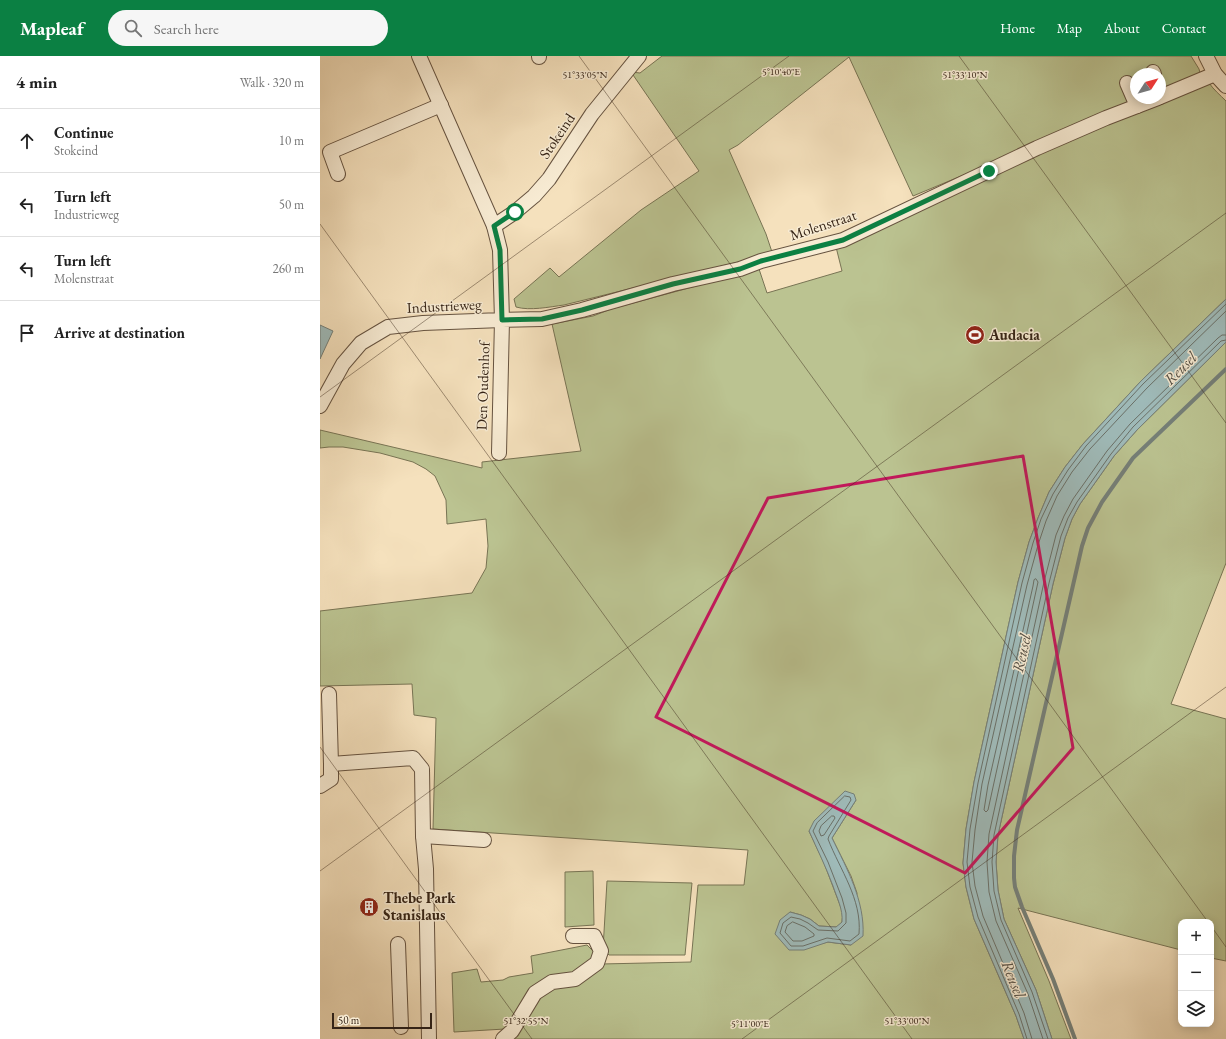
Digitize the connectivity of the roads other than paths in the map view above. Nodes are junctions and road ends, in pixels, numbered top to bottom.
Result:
1 (419, 56) edge
2 (639, 56) edge
3 (1206, 56) edge
4 (1215, 74) junction
5 (1126, 84) dead end
6 (1226, 86) edge
7 (1166, 92) edge
8 (1141, 104) edge
9 (441, 105) junction
10 (1137, 106) junction
11 (338, 174) dead end
12 (494, 226) junction
13 (502, 320) junction
14 (320, 406) edge
15 (499, 453) dead end
16 (329, 694) dead end
17 (331, 764) junction
18 (320, 786) edge
19 (423, 836) junction
20 (484, 840) dead end
21 (573, 936) dead end
22 (398, 944) dead end
23 (401, 1027) dead end
24 (429, 1039) edge
25 (503, 1039) edge

1 - 9 street, Industrieweg
2 - 12 street, Stokeind
3 - 4 street
4 - 6 street
4 - 7 street, Molenstraat
5 - 10 street
8 - 10 street, Molenstraat
9 - 11 street
9 - 12 street, Industrieweg
10 - 13 street, Molenstraat
12 - 13 street, Industrieweg
13 - 14 street, Industrieweg
13 - 15 street, Den Oudenhof
16 - 17 street
17 - 18 street
17 - 19 street
19 - 20 street
19 - 24 street
21 - 25 street
22 - 23 street

